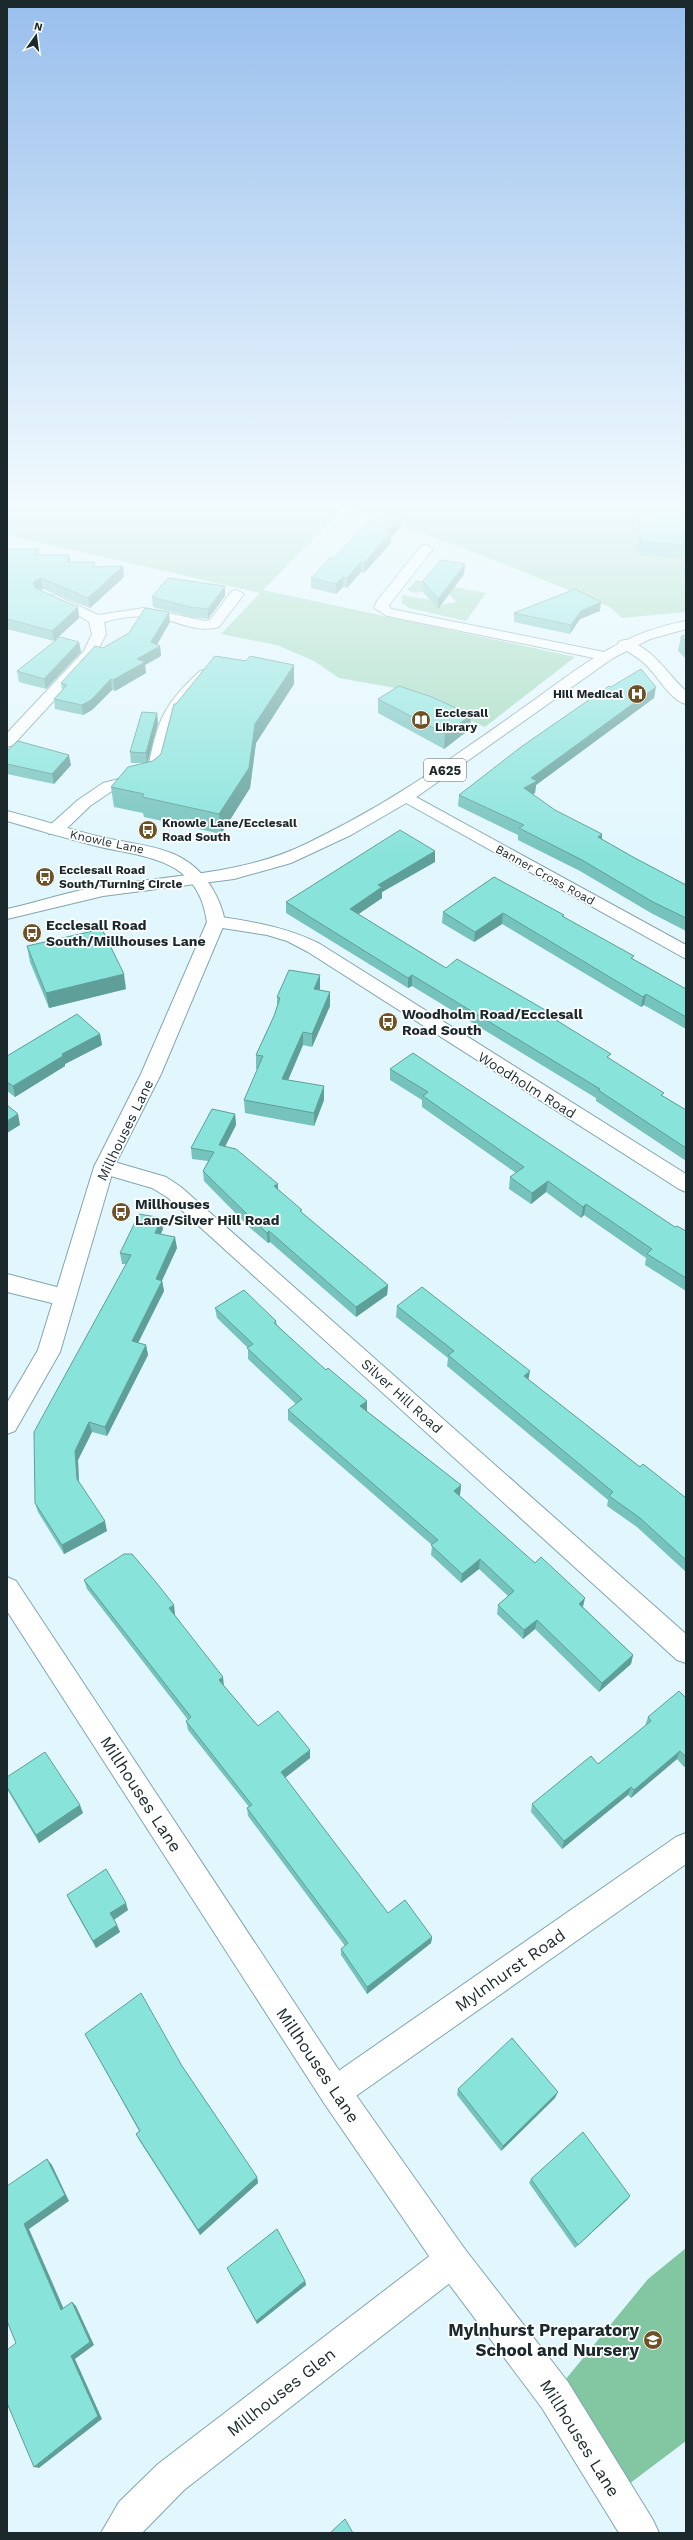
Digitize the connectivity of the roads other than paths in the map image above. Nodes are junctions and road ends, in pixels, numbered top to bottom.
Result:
1 (96, 622) edge
2 (186, 622) edge
3 (216, 622) edge
4 (434, 622) edge
5 (686, 625) edge
6 (625, 644) junction
7 (604, 656) junction
8 (205, 674) edge
9 (684, 694) edge
10 (7, 742) edge
11 (405, 796) junction
12 (7, 816) edge
13 (55, 830) junction
14 (200, 881) junction
15 (7, 914) edge
16 (216, 922) junction
17 (686, 952) edge
18 (104, 1167) junction
19 (686, 1184) edge
20 (7, 1283) edge
21 (64, 1297) junction
22 (7, 1424) edge
23 (7, 1589) edge
24 (686, 1651) edge
25 (686, 1847) edge
26 (335, 2092) junction
27 (452, 2260) junction
28 (120, 2533) edge
29 (640, 2533) edge

1 - 10 street
2 - 3 street
4 - 7 street
5 - 6 street, A625
6 - 7 street, A625
6 - 9 street
7 - 11 street, A625
8 - 13 street
11 - 14 street, A625
11 - 17 street, Banner Cross Road
12 - 13 street, Knowle Lane
13 - 14 street, Knowle Lane
14 - 15 street, A625
14 - 16 street
16 - 18 street, Millhouses Lane
16 - 19 street, Woodholm Road
18 - 21 street, Millhouses Lane
18 - 24 street, Silver Hill Road
20 - 21 street
21 - 22 street, Millhouses Lane
23 - 26 street, Millhouses Lane
25 - 26 street, Mylnhurst Road
26 - 27 street, Millhouses Lane
27 - 28 street, Millhouses Glen
27 - 29 street, Millhouses Lane

